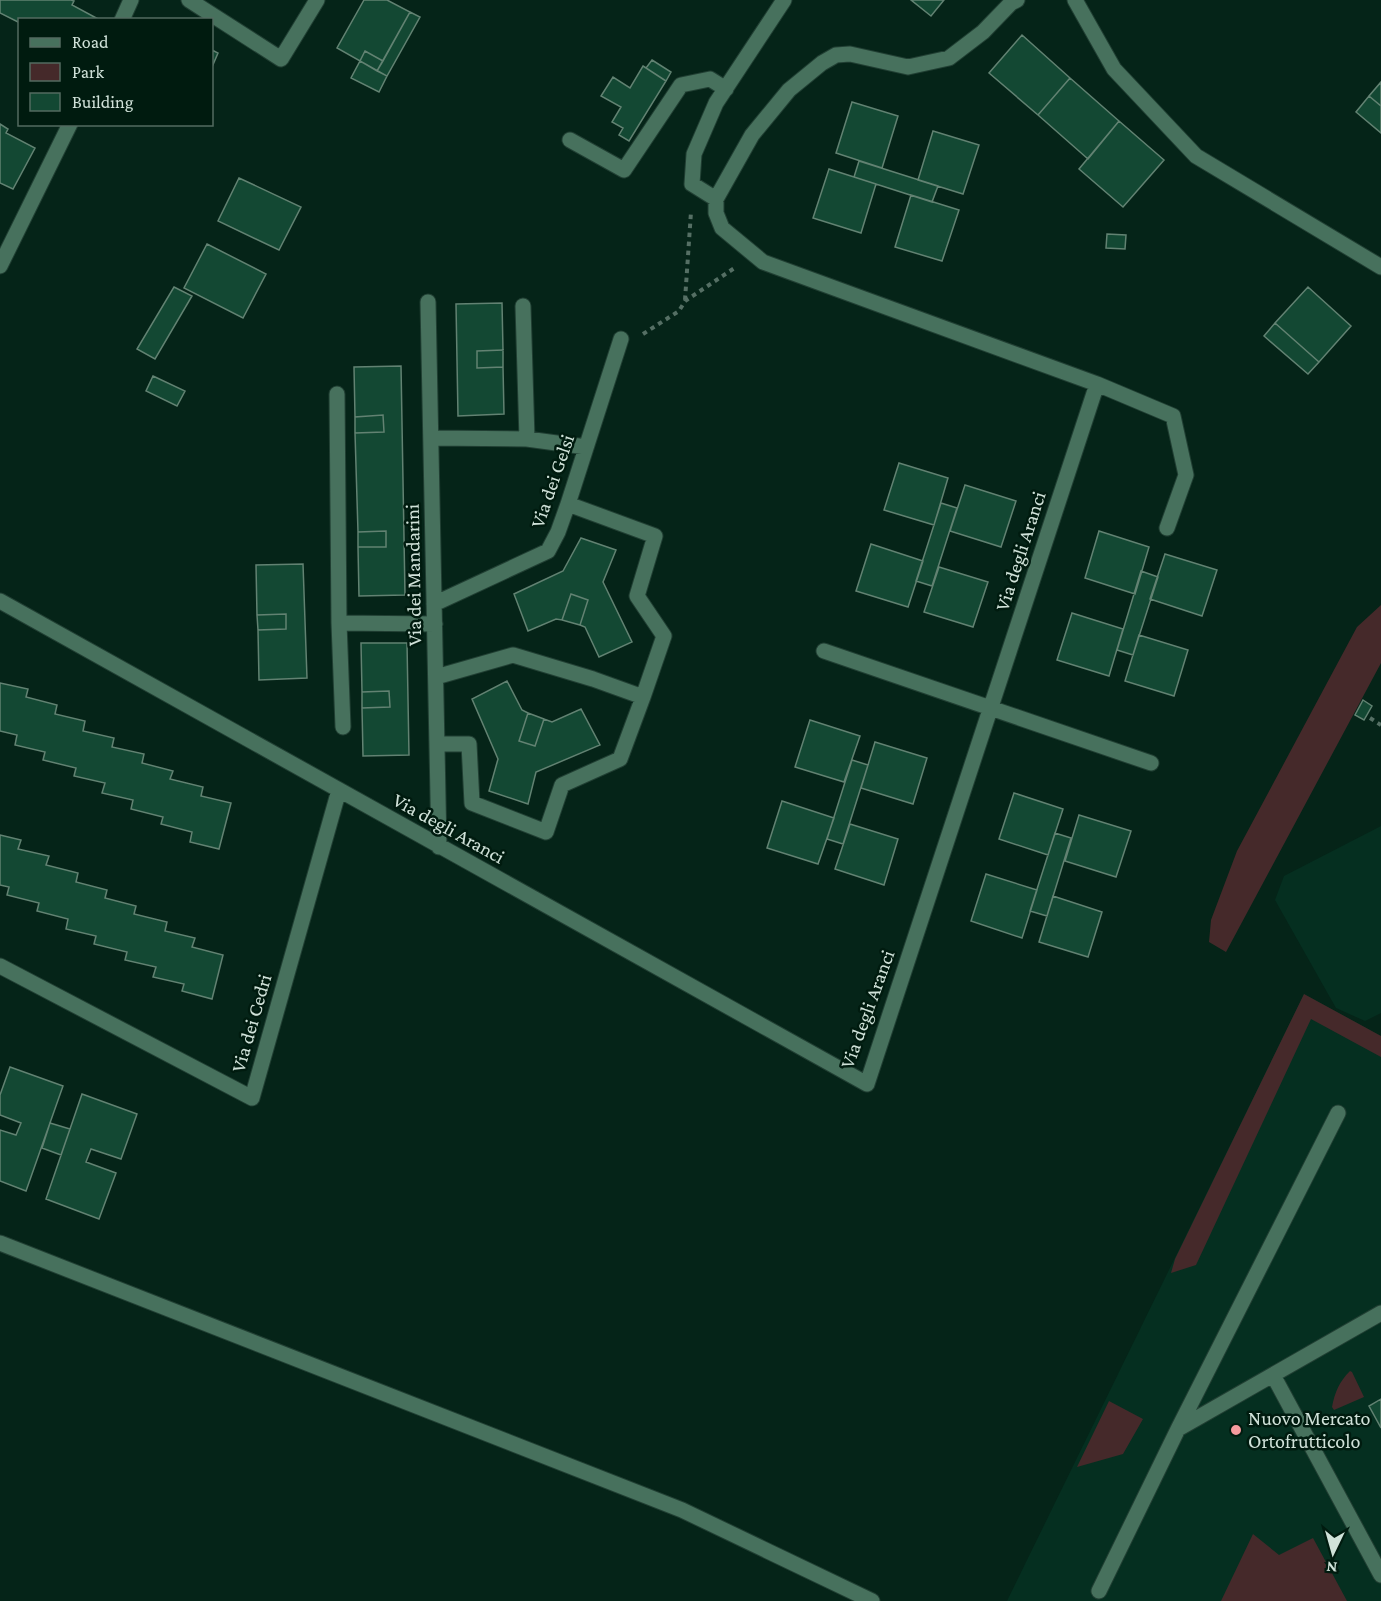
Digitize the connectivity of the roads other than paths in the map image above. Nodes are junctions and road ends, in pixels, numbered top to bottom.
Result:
1 (131, 0) edge
2 (189, 0) edge
3 (317, 0) edge
4 (784, 0) edge
5 (1017, 0) edge
6 (1076, 0) edge
7 (123, 18) edge
8 (726, 88) junction
9 (69, 126) edge
10 (570, 140) dead end
11 (716, 199) junction
12 (0, 266) edge
13 (1381, 267) edge
14 (428, 302) dead end
15 (523, 306) dead end
16 (621, 339) road end
17 (1097, 384) junction
18 (337, 394) dead end
19 (430, 438) junction
20 (527, 439) junction
21 (586, 447) junction
22 (568, 504) junction
23 (1167, 528) dead end
24 (0, 601) edge
25 (434, 604) junction
26 (339, 622) junction
27 (435, 624) junction
28 (824, 651) dead end
29 (436, 677) junction
30 (643, 697) junction
31 (990, 708) junction
32 (343, 727) dead end
33 (437, 744) junction
34 (1150, 763) dead end
35 (339, 790) junction
36 (439, 847) junction
37 (0, 966) edge
38 (1338, 1113) dead end
39 (0, 1243) edge
40 (1381, 1313) edge
41 (1273, 1375) junction
42 (1178, 1429) junction
43 (1381, 1575) edge
44 (1099, 1591) dead end
45 (872, 1601) edge

1 - 7 street
2 - 3 street
4 - 8 street
5 - 11 street
6 - 13 street
8 - 10 street
8 - 11 street
9 - 12 street
11 - 17 street
14 - 19 street, Via dei Mandarini
15 - 20 street
16 - 21 street, Via dei Gelsi
17 - 23 street
17 - 31 street, Via degli Aranci
18 - 26 street
19 - 20 street
19 - 25 street, Via dei Mandarini
20 - 21 street
21 - 22 street, Via dei Gelsi
22 - 25 street, Via dei Gelsi
22 - 30 street
24 - 35 street, Via degli Aranci
25 - 27 street, Via dei Mandarini
26 - 27 street
26 - 32 street
27 - 29 street, Via dei Mandarini
28 - 31 street
29 - 30 street
29 - 33 street, Via dei Mandarini
30 - 33 street
31 - 34 street
31 - 36 street, Via degli Aranci
33 - 36 street, Via dei Mandarini
35 - 36 street, Via degli Aranci
35 - 37 street, Via dei Cedri
38 - 42 street
39 - 45 street
40 - 41 street
41 - 42 street
41 - 43 street
42 - 44 street

